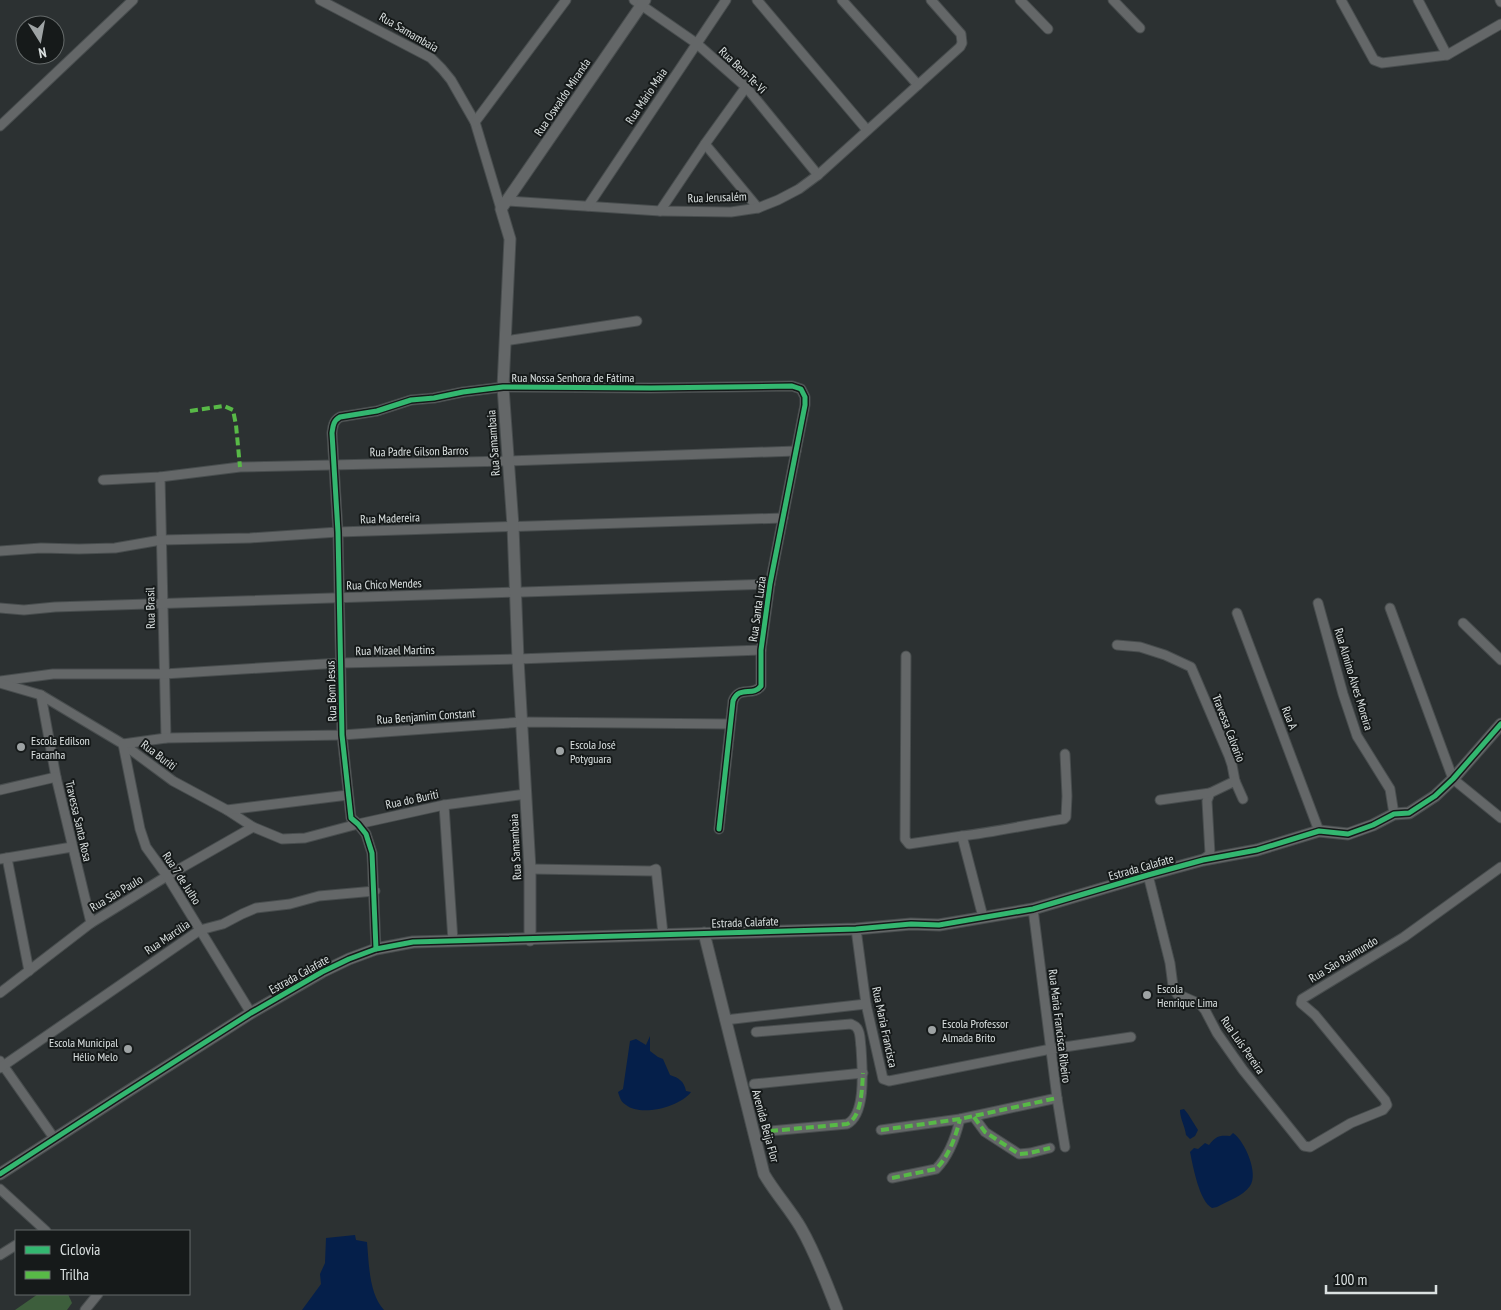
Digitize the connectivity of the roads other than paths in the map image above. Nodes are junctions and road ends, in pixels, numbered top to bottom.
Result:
1 (133, 0) edge
2 (320, 0) edge
3 (566, 0) edge
4 (726, 0) edge
5 (757, 0) edge
6 (842, 0) edge
7 (931, 0) edge
8 (1020, 0) edge
9 (1113, 0) edge
10 (1341, 0) edge
11 (1418, 0) edge
12 (641, 2) edge
13 (1501, 24) edge
14 (1140, 28) dead end
15 (1048, 29) dead end
16 (696, 43) junction
17 (1447, 55) junction
18 (918, 85) junction
19 (746, 87) junction
20 (475, 122) junction
21 (0, 126) edge
22 (867, 130) junction
23 (705, 144) junction
24 (818, 176) junction
25 (504, 205) junction
26 (588, 206) junction
27 (758, 208) junction
28 (660, 211) junction
29 (637, 321) dead end
30 (505, 341) junction
31 (503, 387) junction
32 (805, 405) joint
33 (333, 424) joint
34 (796, 451) junction
35 (508, 461) junction
36 (334, 465) junction
37 (160, 477) junction
38 (103, 480) dead end
39 (783, 518) junction
40 (514, 526) junction
41 (338, 532) junction
42 (161, 540) junction
43 (0, 551) edge
44 (770, 584) junction
45 (516, 592) junction
46 (339, 598) junction
47 (1318, 603) dead end
48 (162, 604) junction
49 (0, 608) edge
50 (1390, 608) dead end
51 (1237, 613) dead end
52 (1463, 623) dead end
53 (1117, 645) dead end
54 (761, 650) junction
55 (906, 656) dead end
56 (518, 660) junction
57 (1501, 660) edge
58 (340, 663) junction
59 (164, 674) junction
60 (0, 682) edge
61 (41, 695) junction
62 (523, 722) junction
63 (730, 724) junction
64 (1501, 724) edge
65 (342, 735) junction
66 (166, 738) junction
67 (124, 744) junction
68 (1065, 754) dead end
69 (56, 777) junction
70 (1453, 779) junction
71 (1234, 781) junction
72 (0, 790) edge
73 (1210, 793) junction
74 (526, 794) junction
75 (348, 795) junction
76 (1243, 799) dead end
77 (1160, 800) dead end
78 (444, 804) junction
79 (227, 810) junction
80 (1394, 814) junction
81 (1501, 818) edge
82 (358, 824) junction
83 (253, 827) junction
84 (719, 829) dead end
85 (1319, 831) junction
86 (962, 836) junction
87 (305, 838) joint
88 (72, 847) junction
89 (3, 858) edge
90 (1204, 860) junction
91 (1501, 867) edge
92 (530, 869) junction
93 (1148, 875) junction
94 (167, 876) junction
95 (375, 892) junction
96 (1033, 909) junction
97 (983, 917) junction
98 (91, 923) junction
99 (856, 929) junction
100 (200, 930) junction
101 (663, 934) junction
102 (704, 934) junction
103 (530, 940) junction
104 (453, 941) junction
105 (376, 949) junction
106 (29, 971) junction
107 (0, 992) edge
108 (866, 1004) junction
109 (804, 1011) junction
110 (251, 1013) junction
111 (725, 1020) junction
112 (804, 1028) junction
113 (756, 1032) dead end
114 (1131, 1037) dead end
115 (1051, 1049) junction
116 (1, 1065) edge
117 (863, 1073) junction
118 (754, 1084) dead end
119 (1057, 1098) junction
120 (974, 1117) junction
121 (960, 1119) junction
122 (881, 1130) dead end
123 (770, 1131) dead end
124 (54, 1138) junction
125 (1065, 1146) dead end
126 (1304, 1146) joint
127 (1050, 1148) dead end
128 (0, 1174) edge
129 (892, 1178) dead end
130 (0, 1189) edge
131 (42, 1230) edge
132 (15, 1246) edge
133 (0, 1255) edge
134 (97, 1295) edge
135 (85, 1310) edge
136 (837, 1310) edge

1 - 21 street
2 - 20 street, Rua Samambaia
3 - 20 street
4 - 16 street, Rua Mário Maia
5 - 22 street
6 - 18 street
7 - 18 street, Rua Jerusalém
8 - 15 street
9 - 14 street
10 - 17 street
11 - 17 street
12 - 16 street, Rua Bem-Te-Vi
12 - 25 street, Rua Oswaldo Miranda
13 - 17 street
16 - 19 street, Rua Bem-Te-Vi
16 - 26 street, Rua Mário Maia
18 - 22 street, Rua Jerusalém
19 - 23 street
19 - 24 street, Rua Bem-Te-Vi
20 - 25 street, Rua Samambaia
22 - 24 street, Rua Jerusalém
23 - 27 street
23 - 28 street
24 - 27 street, Rua Jerusalém
25 - 26 street, Rua Jerusalém
25 - 30 street, Rua Samambaia
26 - 28 street, Rua Jerusalém
27 - 28 street, Rua Jerusalém
29 - 30 street
30 - 31 street, Rua Samambaia
31 - 32 street, Rua Nossa Senhora de Fátima
31 - 33 street, Rua Nossa Senhora de Fátima
31 - 35 street, Rua Samambaia
32 - 34 street, Rua Santa Luzia
33 - 36 street, Rua Bom Jesus
34 - 35 street, Rua Padre Gilson Barros
34 - 39 street, Rua Santa Luzia
35 - 36 street, Rua Padre Gilson Barros
35 - 40 street, Rua Samambaia
36 - 37 street, Rua Padre Gilson Barros
36 - 41 street, Rua Bom Jesus
37 - 38 street, Rua Padre Gilson Barros
37 - 42 street, Rua Brasil
39 - 40 street, Rua Madereira
39 - 44 street, Rua Santa Luzia
40 - 41 street, Rua Madereira
40 - 45 street, Rua Samambaia
41 - 42 street, Rua Madereira
41 - 46 street, Rua Bom Jesus
42 - 43 street, Rua Madereira
42 - 48 street, Rua Brasil
44 - 45 street, Rua Chico Mendes
44 - 54 street, Rua Santa Luzia
45 - 46 street, Rua Chico Mendes
45 - 56 street, Rua Samambaia
46 - 48 street, Rua Chico Mendes
46 - 58 street, Rua Bom Jesus
47 - 80 street, Rua Almino Alves Moreira
48 - 49 street, Rua Chico Mendes
48 - 59 street, Rua Brasil
50 - 70 street
51 - 85 street, Rua A
52 - 57 street
53 - 71 street, Travessa Calvario
54 - 56 street, Rua Mizael Martins
54 - 63 street, Rua Santa Luzia
55 - 86 street
56 - 58 street, Rua Mizael Martins
56 - 62 street, Rua Samambaia
58 - 59 street, Rua Mizael Martins
58 - 65 street, Rua Bom Jesus
59 - 60 street, Rua Mizael Martins
59 - 66 street, Rua Brasil
60 - 61 street, Rua Buriti
61 - 67 street, Rua Buriti
61 - 69 street, Travessa Santa Rosa
62 - 63 street, Rua Benjamim Constant
62 - 65 street, Rua Benjamim Constant
62 - 74 street, Rua Samambaia
63 - 84 street, Rua Santa Luzia
64 - 70 street, Estrada Calafate
65 - 66 street, Rua Benjamim Constant
65 - 75 street, Rua Bom Jesus
66 - 67 street, Rua Benjamim Constant
67 - 79 street, Rua Buriti
67 - 94 street, Rua 7 de Julho
68 - 86 street
69 - 72 street
69 - 88 street, Travessa Santa Rosa
70 - 80 street, Estrada Calafate
70 - 81 street
71 - 73 street, Travessa Calvario
71 - 76 street
73 - 77 street, Travessa Calvario
73 - 90 street
74 - 78 street, Rua do Buriti
74 - 92 street, Rua Samambaia
75 - 79 street
75 - 82 street, Rua Bom Jesus
78 - 82 street, Rua do Buriti
78 - 104 street
79 - 83 street, Rua Buriti
80 - 85 street, Estrada Calafate
82 - 87 street, Rua do Buriti
82 - 95 street, Rua Bom Jesus
83 - 87 street, Rua Buriti
83 - 94 street, Rua São Paulo
85 - 90 street, Estrada Calafate
86 - 97 street
88 - 89 street
88 - 98 street, Travessa Santa Rosa
89 - 106 street
90 - 93 street, Estrada Calafate
91 - 126 street, Rua São Raimundo
92 - 101 street
92 - 103 street, Rua Samambaia
93 - 96 street, Estrada Calafate
93 - 126 street, Rua Luís Pereira
94 - 98 street, Rua São Paulo
94 - 100 street, Rua 7 de Julho
95 - 100 street, Rua Marcília
95 - 105 street, Rua Bom Jesus
96 - 97 street, Estrada Calafate
96 - 115 street, Rua Maria Francisca Ribeiro
97 - 99 street, Estrada Calafate
98 - 106 street, Rua São Paulo
99 - 102 street, Estrada Calafate
99 - 108 street, Rua Maria Francisca
100 - 110 street, Rua 7 de Julho
100 - 116 street, Rua Marcília
101 - 102 street, Estrada Calafate
101 - 103 street, Estrada Calafate
102 - 111 street, Avenida Beija Flor
103 - 104 street, Estrada Calafate
104 - 105 street, Estrada Calafate
105 - 110 street, Estrada Calafate
106 - 107 street, Rua São Paulo
108 - 109 street
108 - 115 street, Rua Maria Francisca
109 - 111 street
109 - 112 street
110 - 124 street, Estrada Calafate
111 - 136 street, Avenida Beija Flor
112 - 113 street
112 - 117 street
114 - 115 street
115 - 119 street, Rua Maria Francisca Ribeiro
116 - 124 street
117 - 118 street
117 - 123 street
119 - 120 street
119 - 125 street, Rua Maria Francisca Ribeiro
120 - 121 street
120 - 127 street
121 - 122 street
121 - 129 street
124 - 128 street, Estrada Calafate
130 - 131 street
132 - 133 street
134 - 135 street

